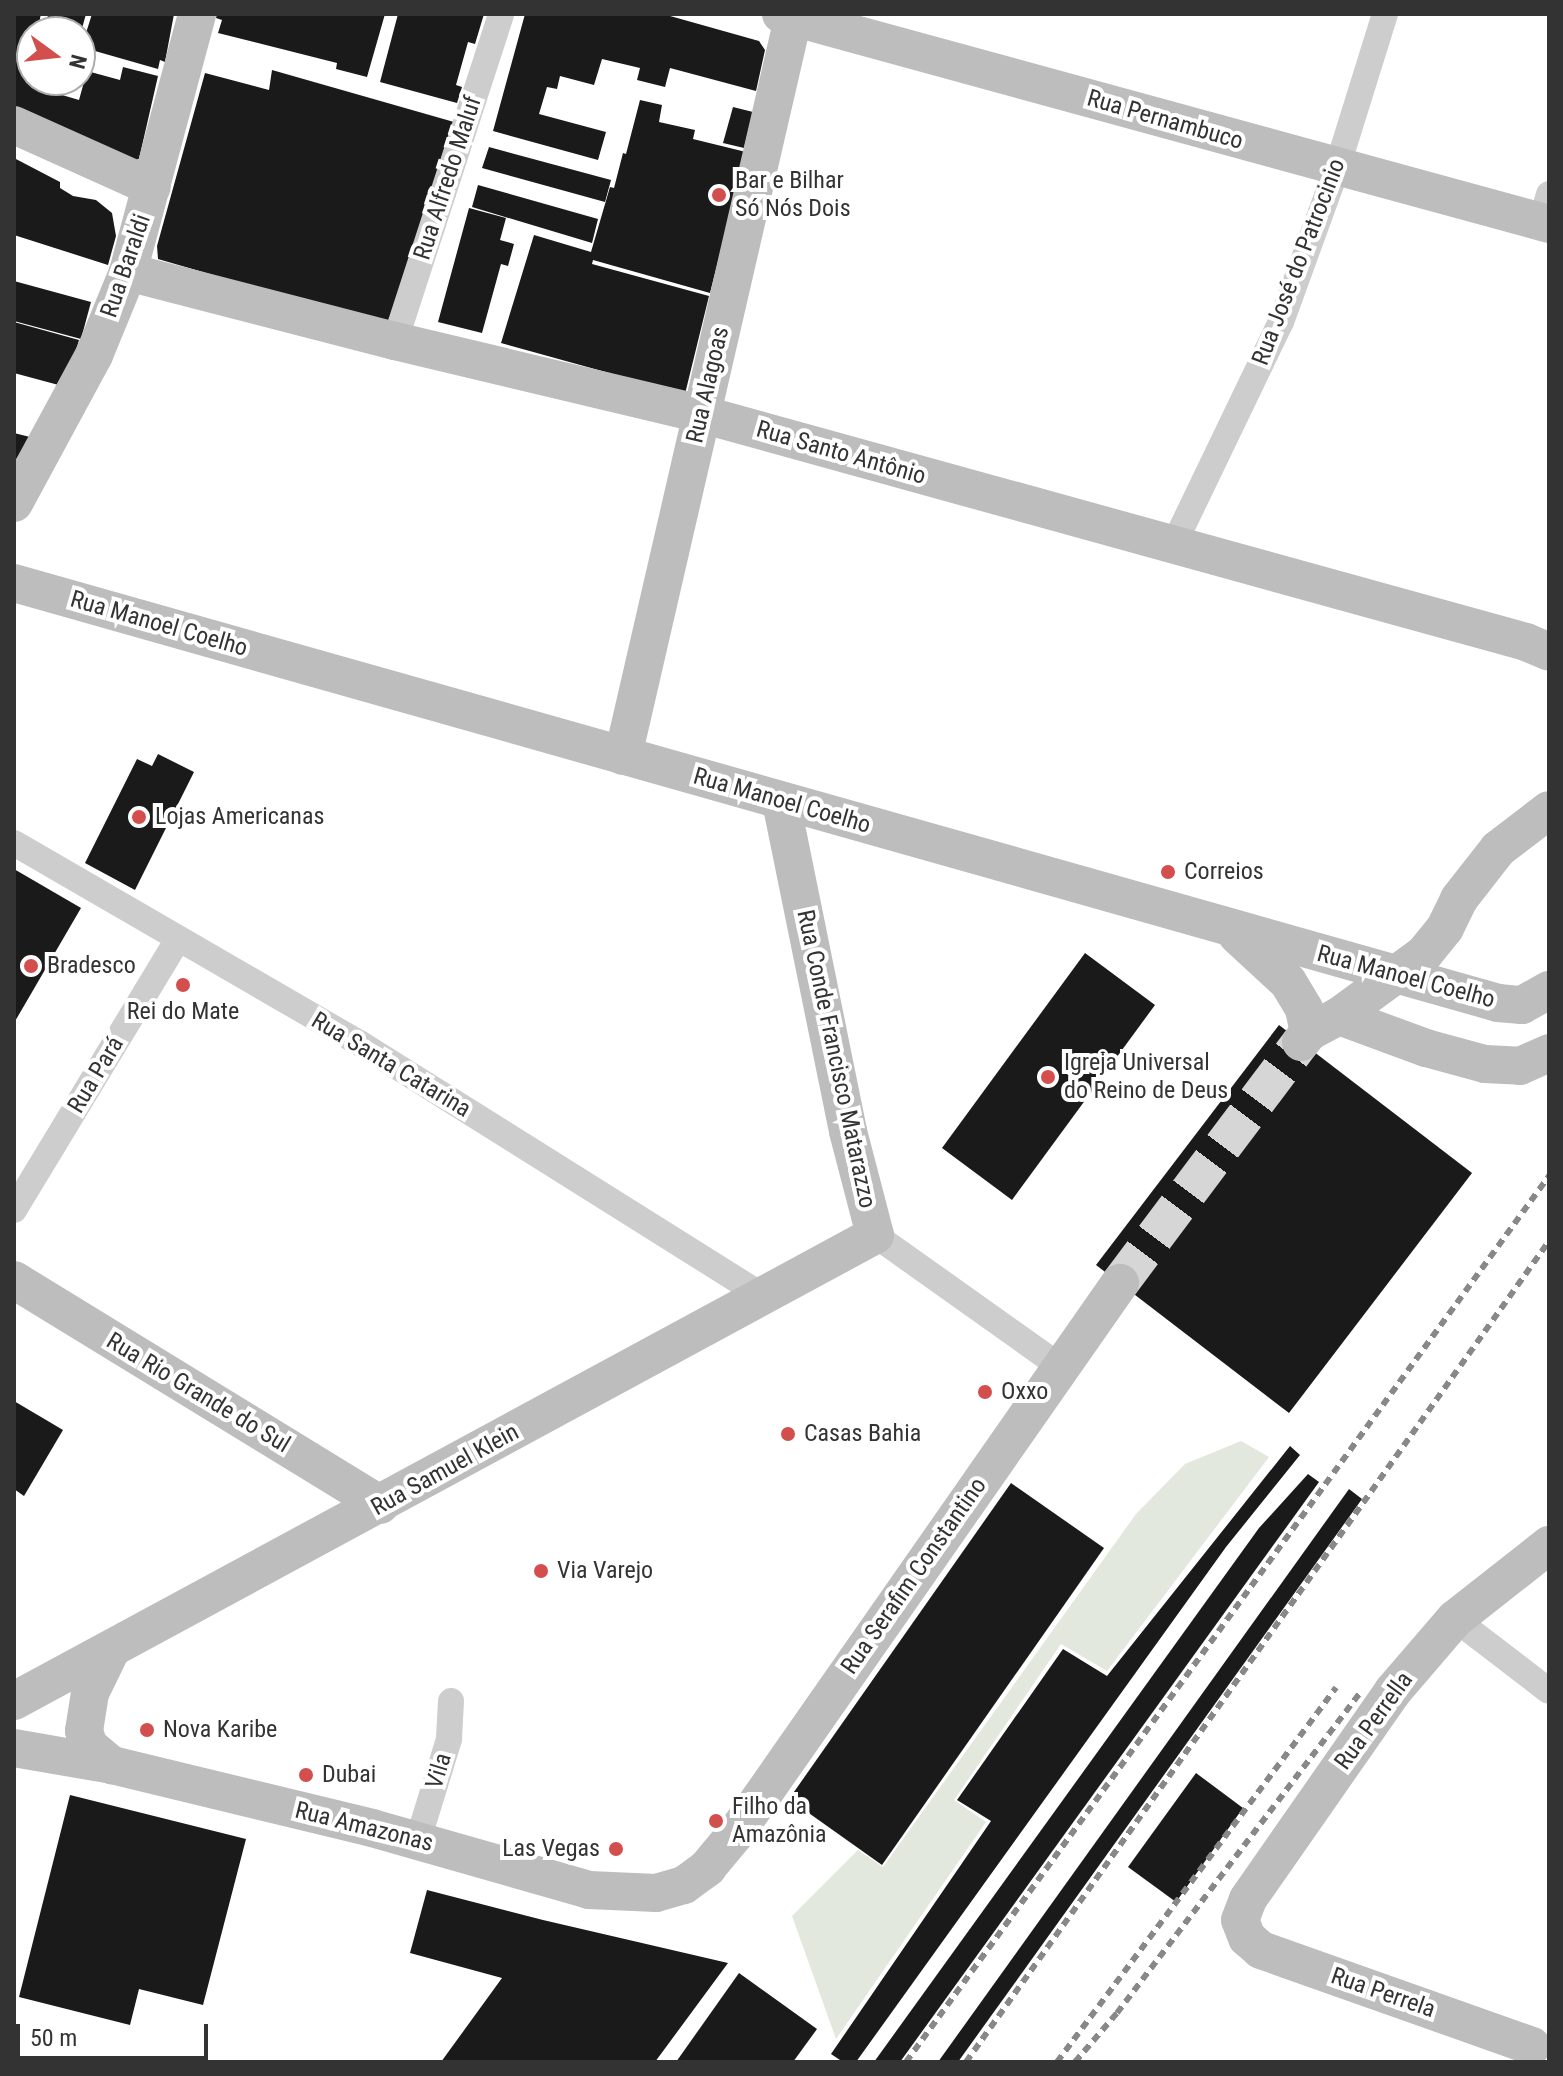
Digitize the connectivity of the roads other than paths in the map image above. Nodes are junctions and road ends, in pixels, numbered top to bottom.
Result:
1 (197, 14) edge
2 (501, 14) edge
3 (1385, 14) edge
4 (789, 15) edge
5 (14, 125) edge
6 (1337, 168) junction
7 (152, 187) junction
8 (1546, 213) edge
9 (128, 272) junction
10 (395, 341) junction
11 (701, 414) junction
12 (14, 503) edge
13 (1173, 546) junction
14 (14, 583) edge
15 (1549, 652) edge
16 (623, 756) junction
17 (781, 801) junction
18 (1549, 810) edge
19 (14, 843) edge
20 (1452, 913) junction
21 (1224, 924) junction
22 (178, 939) junction
23 (1345, 961) junction
24 (1396, 975) junction
25 (1549, 990) edge
26 (1469, 993) junction
27 (1316, 1030) junction
28 (1549, 1053) edge
29 (14, 1210) edge
30 (875, 1235) junction
31 (14, 1280) edge
32 (1120, 1283) tunnel mouth
33 (763, 1296) junction
34 (1061, 1367) junction
35 (381, 1505) junction
36 (1549, 1545) edge
37 (1455, 1619) junction
38 (110, 1652) junction
39 (1549, 1691) edge
40 (14, 1701) edge
41 (451, 1701) dead end
42 (14, 1748) edge
43 (112, 1765) junction
44 (418, 1840) junction
45 (707, 1868) joint
46 (1241, 1930) joint
47 (1533, 2045) edge

1 - 7 street, Rua Baraldi
2 - 10 street, Rua Alfredo Maluf
3 - 6 street, Rua José do Patrocinio
4 - 6 street, Rua Pernambuco
4 - 11 street, Rua Alagoas
5 - 7 street
6 - 8 street, Rua Pernambuco
6 - 13 street, Rua José do Patrocinio
7 - 9 street, Rua Baraldi
9 - 10 street, Rua Santo Antônio
9 - 12 street, Rua Baraldi
10 - 11 street, Rua Santo Antônio
11 - 13 street, Rua Santo Antônio
11 - 16 street, Rua Alagoas
13 - 15 street, Rua Santo Antônio
14 - 16 street, Rua Manoel Coelho
16 - 17 street, Rua Manoel Coelho
17 - 21 street, Rua Manoel Coelho
17 - 30 street, Rua Conde Francisco Matarazzo
18 - 20 street
19 - 22 street, Rua Santa Catarina
20 - 23 street
20 - 24 street
20 - 26 street
21 - 23 street, Rua Manoel Coelho
21 - 27 street
22 - 29 street, Rua Pará
22 - 33 street, Rua Santa Catarina
23 - 24 street, Rua Manoel Coelho
24 - 26 street, Rua Manoel Coelho
24 - 27 street
25 - 26 street, Rua Manoel Coelho
27 - 28 street
30 - 33 street, Rua Samuel Klein
30 - 34 street, Rua Conde Francisco Matarazzo
31 - 35 street, Rua Rio Grande do Sul
32 - 34 street, Rua Serafim Constantino
33 - 35 street, Rua Samuel Klein
34 - 45 street, Rua Serafim Constantino
35 - 38 street, Rua Samuel Klein
36 - 37 street, Rua Perrella
37 - 39 street
37 - 46 street, Rua Perrella
38 - 40 street, Rua Samuel Klein
38 - 43 street
41 - 44 street, Vila
42 - 43 street, Rua Amazonas
43 - 44 street, Rua Amazonas
44 - 45 street, Rua Amazonas
46 - 47 street, Rua Perrela

